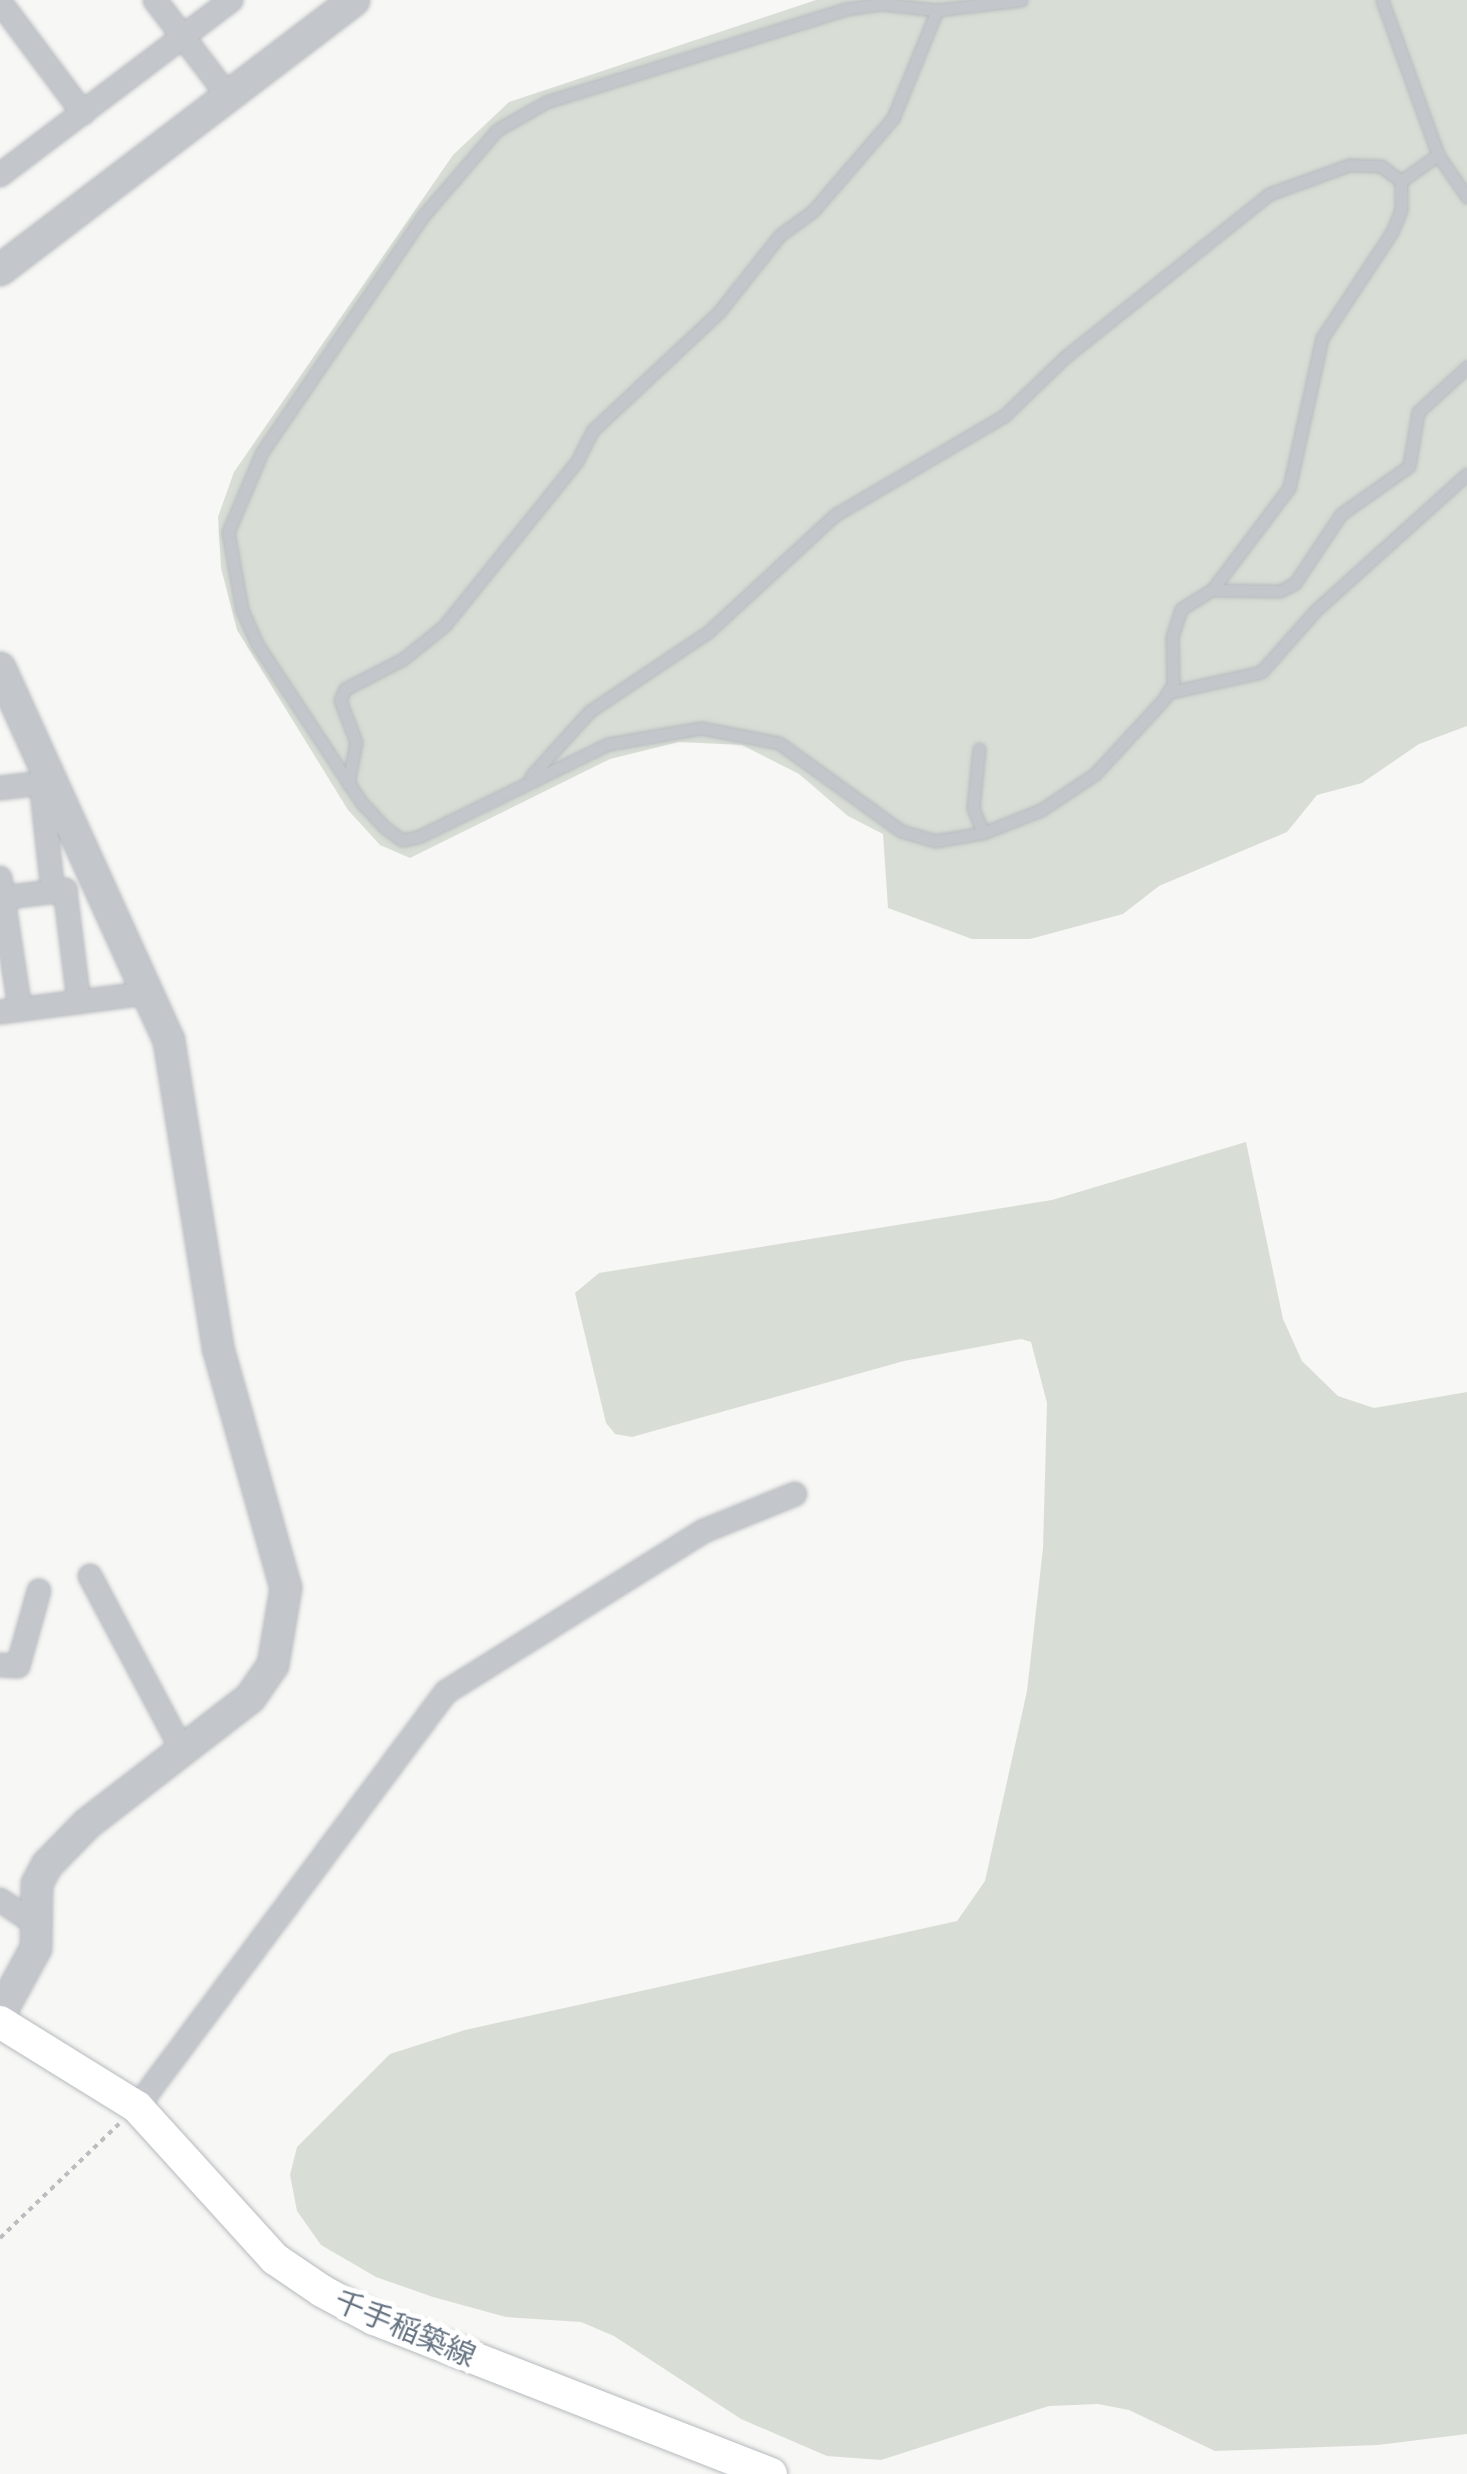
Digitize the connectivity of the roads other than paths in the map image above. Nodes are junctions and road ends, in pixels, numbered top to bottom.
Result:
1 (156, 0) edge
2 (231, 0) edge
3 (354, 0) edge
4 (1022, 0) edge
5 (1382, 0) edge
6 (0, 2) edge
7 (937, 10) junction
8 (183, 36) junction
9 (229, 97) junction
10 (83, 113) junction
11 (1438, 155) junction
12 (0, 175) edge
13 (1400, 181) junction
14 (1467, 197) edge
15 (0, 270) edge
16 (1467, 367) edge
17 (1467, 474) edge
18 (1212, 590) junction
19 (0, 668) edge
20 (1167, 694) junction
21 (978, 749) dead end
22 (46, 783) junction
23 (348, 784) junction
24 (525, 784) junction
25 (0, 788) edge
26 (983, 834) junction
27 (99, 886) junction
28 (59, 891) junction
29 (1, 892) edge
30 (149, 993) junction
31 (79, 1002) junction
32 (10, 1010) edge
33 (795, 1494) dead end
34 (90, 1576) dead end
35 (39, 1590) dead end
36 (0, 1665) edge
37 (182, 1750) junction
38 (0, 1900) edge
39 (36, 1924) junction
40 (0, 2014) edge
41 (0, 2022) edge
42 (137, 2107) junction
43 (771, 2474) edge

1 - 8 street
2 - 8 street
3 - 9 street
4 - 7 lane
5 - 11 lane
6 - 10 street
7 - 23 lane
7 - 23 lane
8 - 9 street
8 - 10 street
9 - 15 street
10 - 12 street
11 - 13 lane
11 - 14 lane
13 - 18 lane
13 - 24 lane
16 - 18 lane
17 - 20 lane
18 - 20 lane
19 - 22 street
20 - 26 lane
21 - 26 lane
22 - 25 street
22 - 27 street
22 - 28 street
23 - 24 lane
24 - 26 lane
27 - 28 street
27 - 30 street
28 - 29 street
28 - 31 street
29 - 32 street
30 - 31 street
30 - 37 street
31 - 32 street
33 - 42 street
34 - 37 street
35 - 36 street
37 - 39 street
38 - 39 street
39 - 40 street
41 - 42 main road, 千手稲築線
42 - 43 main road, 千手稲築線

